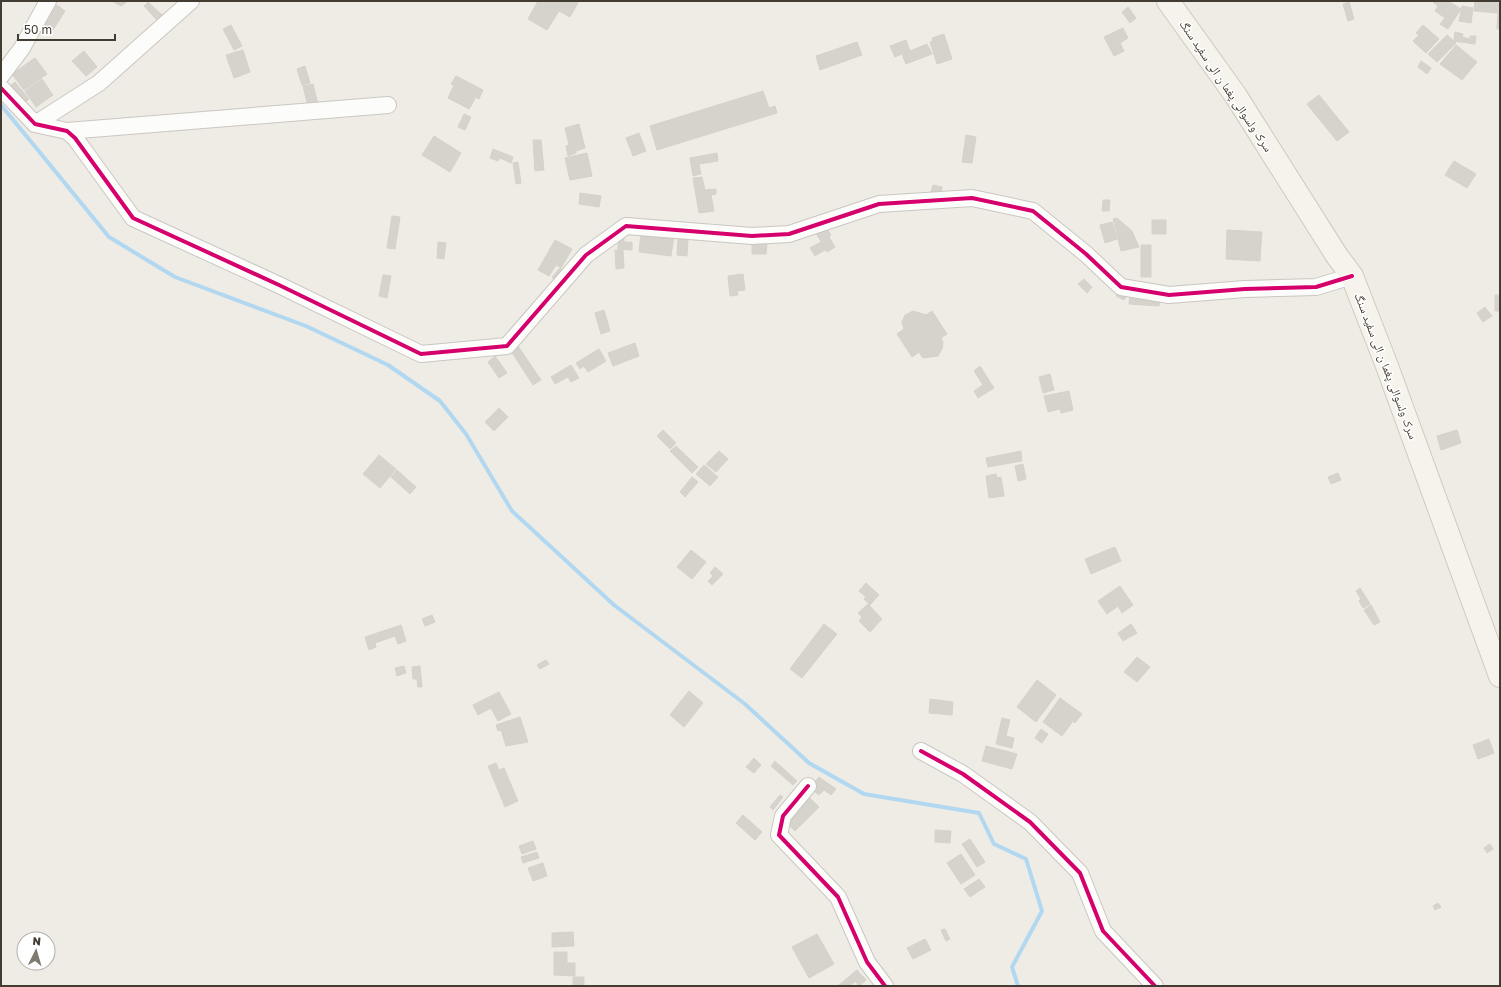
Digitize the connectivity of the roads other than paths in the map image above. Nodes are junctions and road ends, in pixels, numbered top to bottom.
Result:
1 (48, 1) edge
2 (191, 1) edge
3 (1168, 1) edge
4 (1, 76) edge
5 (1, 88) edge
6 (388, 105) dead end
7 (35, 124) junction
8 (67, 130) junction
9 (1352, 276) junction
10 (1500, 676) edge
11 (921, 751) dead end
12 (808, 786) dead end
13 (885, 986) edge
14 (1155, 986) edge

1 - 4 street
2 - 7 street
3 - 9 main road, سرک ولسوالی پغما ن الی سفید سنگ
5 - 7 street
6 - 8 street
7 - 8 street
8 - 9 street
9 - 10 main road, سرک ولسوالی پغما ن الی سفید سنگ
11 - 14 street
12 - 13 street

